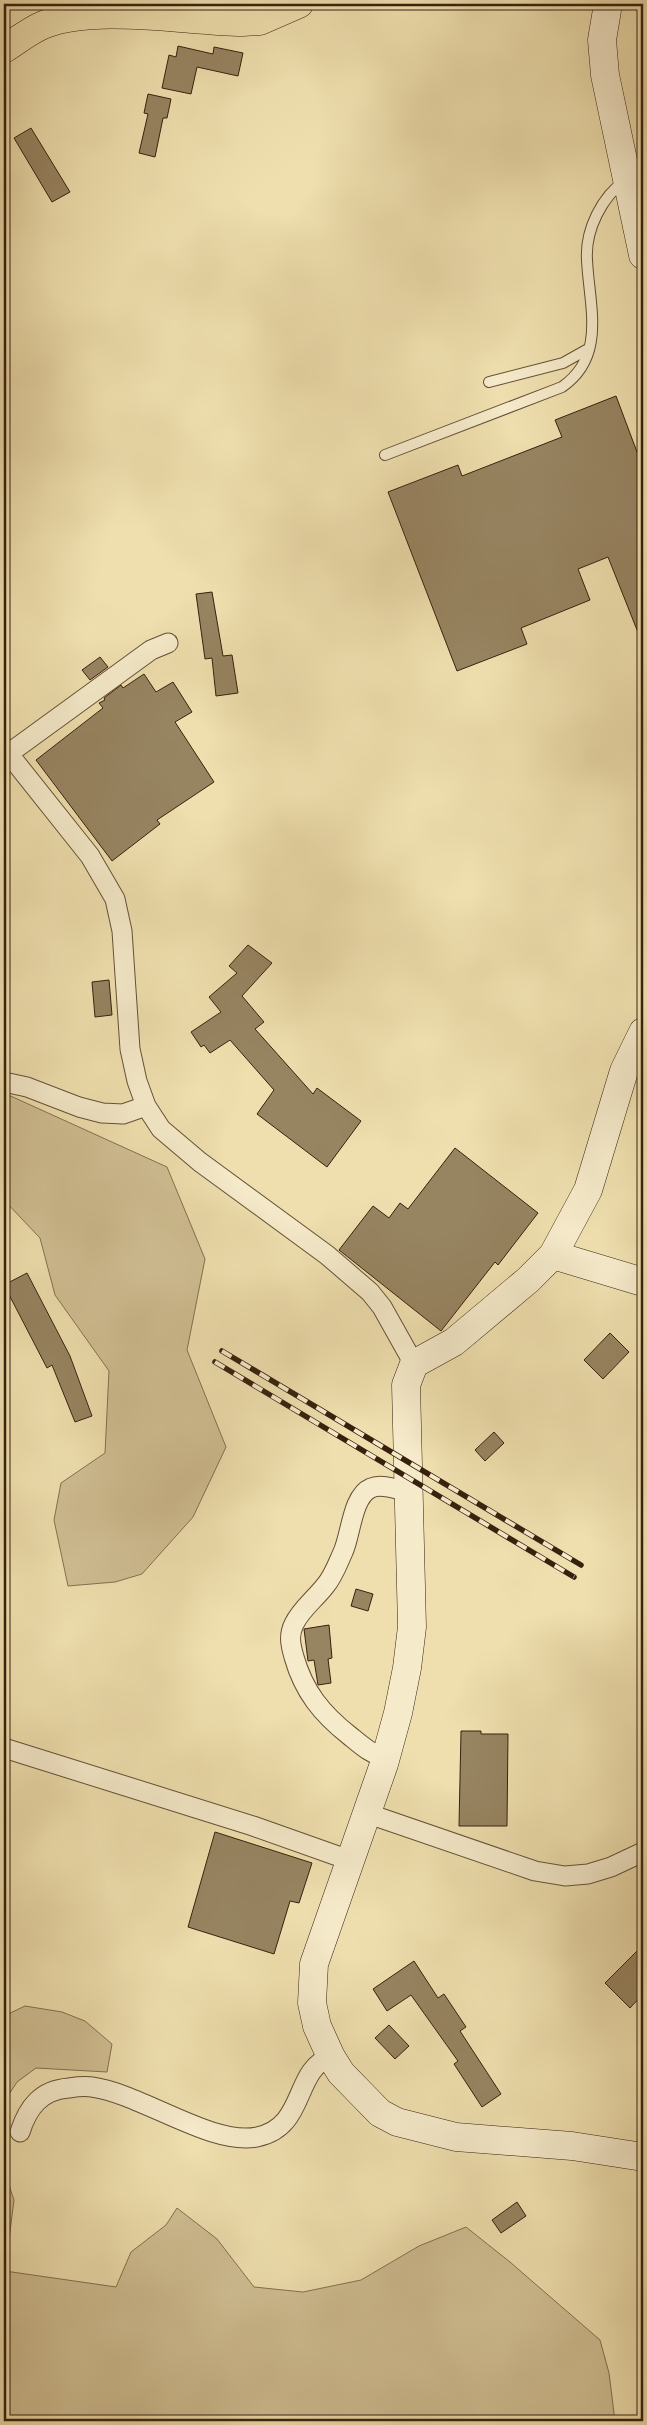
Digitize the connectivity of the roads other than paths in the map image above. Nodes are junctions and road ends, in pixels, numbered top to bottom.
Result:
1 (299, 4) edge
2 (608, 4) edge
3 (4, 49) edge
4 (626, 180) junction
5 (643, 256) edge
6 (588, 349) junction
7 (489, 382) dead end
8 (385, 455) dead end
9 (168, 643) dead end
10 (6, 751) edge
11 (643, 1032) edge
12 (4, 1082) edge
13 (146, 1106) junction
14 (553, 1256) junction
15 (643, 1282) edge
16 (414, 1364) junction
17 (408, 1492) junction
18 (4, 1748) edge
19 (385, 1758) junction
20 (366, 1813) junction
21 (643, 1852) edge
22 (349, 1860) junction
23 (331, 2057) junction
24 (20, 2132) dead end
25 (643, 2157) edge

1 - 3 main road
2 - 4 street
4 - 5 street
4 - 6 lane
6 - 7 lane
6 - 8 lane
9 - 10 street
10 - 13 street
11 - 14 street
12 - 13 street
13 - 16 street
14 - 15 street
14 - 16 street
16 - 17 street
17 - 19 street
17 - 19 street
18 - 22 street
19 - 20 street
20 - 21 street
20 - 22 street
22 - 23 street
23 - 24 street
23 - 25 street

